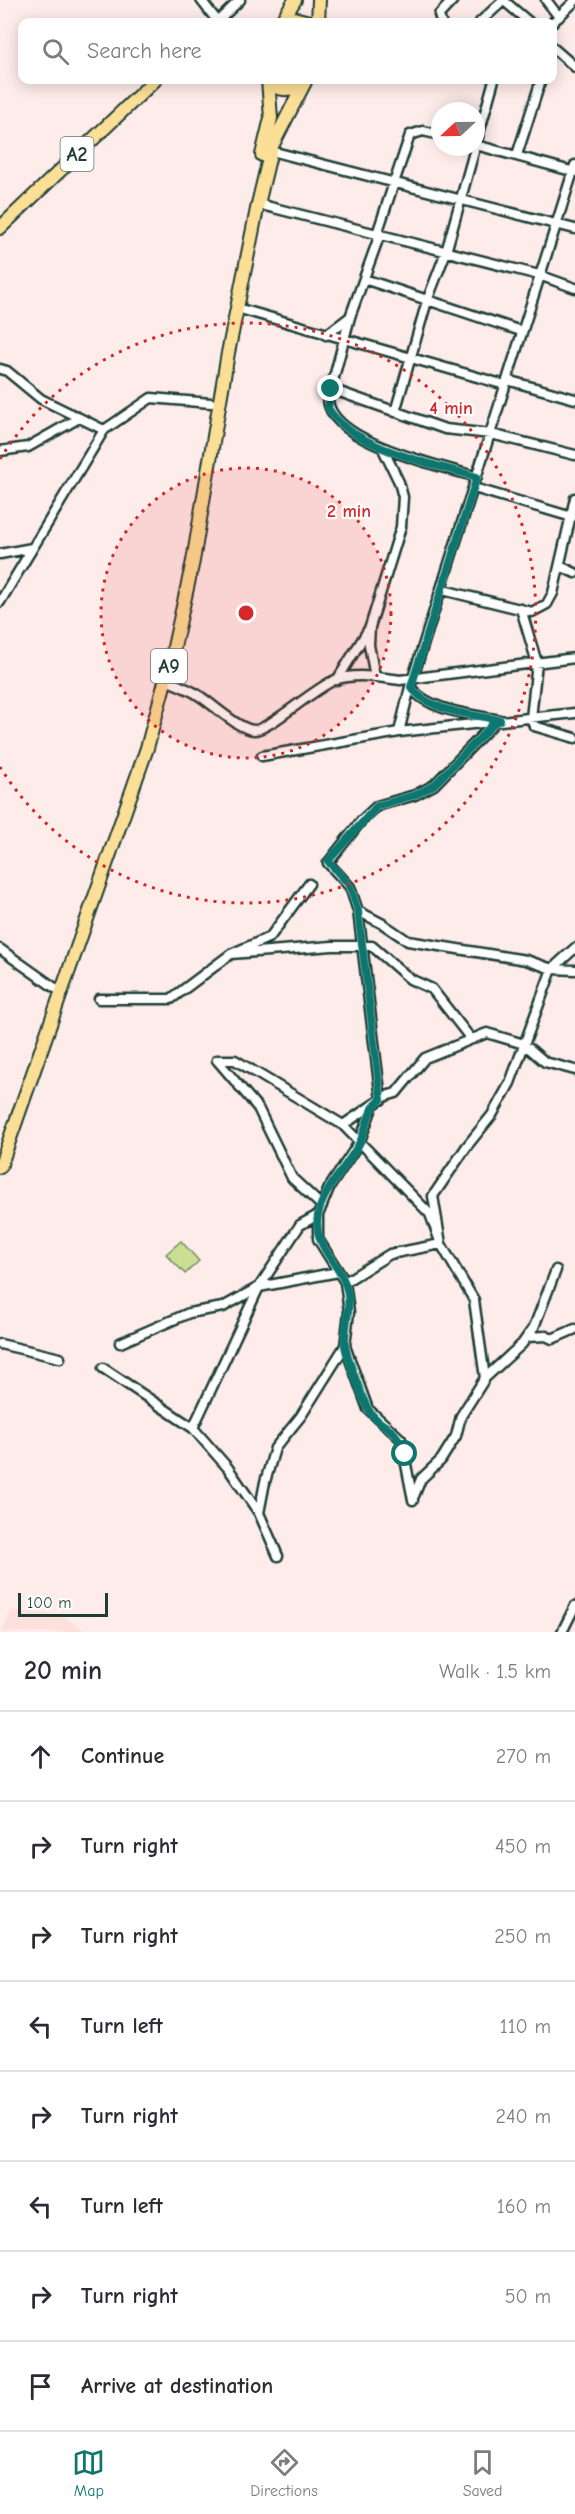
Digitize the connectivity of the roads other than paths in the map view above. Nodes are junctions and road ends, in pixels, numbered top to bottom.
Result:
1 (201, 0) edge
2 (240, 0) edge
3 (295, 0) edge
4 (319, 0) edge
5 (453, 0) edge
6 (503, 0) edge
7 (546, 0) edge
8 (575, 1) edge
9 (214, 18) edge
10 (221, 18) edge
11 (284, 18) edge
12 (318, 18) edge
13 (440, 18) edge
14 (484, 18) edge
15 (523, 18) edge
16 (555, 18) edge
17 (557, 19) edge
18 (557, 51) edge
19 (575, 67) edge
20 (151, 84) edge
21 (268, 84) edge
22 (272, 84) edge
23 (297, 84) edge
24 (304, 84) edge
25 (493, 84) edge
26 (540, 84) edge
27 (485, 115) edge
28 (431, 133) edge
29 (485, 148) edge
30 (271, 151) junction
31 (474, 156) edge
32 (517, 156) junction
33 (574, 169) edge
34 (393, 182) junction
35 (461, 200) junction
36 (258, 204) junction
37 (556, 224) junction
38 (0, 228) edge
39 (575, 229) edge
40 (379, 234) junction
41 (446, 252) junction
42 (539, 275) junction
43 (364, 279) junction
44 (575, 288) edge
45 (427, 301) junction
46 (237, 308) junction
47 (350, 318) junction
48 (521, 331) junction
49 (326, 335) junction
50 (346, 340) junction
51 (411, 357) junction
52 (0, 369) edge
53 (506, 382) junction
54 (331, 389) junction
55 (575, 399) edge
56 (211, 403) junction
57 (394, 412) junction
58 (79, 418) junction
59 (104, 430) junction
60 (491, 434) junction
61 (382, 448) junction
62 (0, 451) edge
63 (575, 454) edge
64 (477, 477) junction
65 (474, 488) junction
66 (575, 498) edge
67 (573, 516) edge
68 (32, 548) junction
69 (0, 554) edge
70 (560, 566) junction
71 (575, 573) edge
72 (443, 590) junction
73 (0, 602) edge
74 (521, 609) junction
75 (370, 627) junction
76 (575, 658) edge
77 (537, 663) junction
78 (375, 676) junction
79 (415, 678) junction
80 (166, 680) junction
81 (337, 680) junction
82 (411, 687) junction
83 (575, 713) edge
84 (531, 718) junction
85 (498, 721) junction
86 (399, 732) junction
87 (575, 738) edge
88 (262, 756) dead end
89 (309, 884) dead end
90 (358, 911) junction
91 (362, 946) junction
92 (575, 948) edge
93 (0, 949) edge
94 (231, 954) junction
95 (552, 969) junction
96 (575, 970) edge
97 (55, 988) junction
98 (99, 999) dead end
99 (471, 1039) junction
100 (524, 1044) junction
101 (575, 1070) edge
102 (377, 1103) junction
103 (343, 1125) junction
104 (360, 1142) junction
105 (0, 1144) edge
106 (0, 1167) edge
107 (322, 1206) junction
108 (318, 1215) junction
109 (441, 1244) junction
110 (556, 1270) dead end
111 (338, 1272) junction
112 (345, 1282) junction
113 (259, 1287) junction
114 (575, 1329) edge
115 (527, 1337) junction
116 (120, 1343) dead end
117 (0, 1344) edge
118 (345, 1346) junction
119 (60, 1358) dead end
120 (103, 1368) dead end
121 (485, 1378) junction
122 (193, 1428) junction
123 (260, 1513) junction
124 (278, 1556) dead end
125 (575, 1606) edge
126 (562, 1632) edge

1 - 9 street
2 - 10 street
3 - 11 highway
4 - 12 highway
5 - 13 street
6 - 14 street
6 - 15 street
7 - 16 street
8 - 17 street
18 - 19 street
20 - 38 highway, A2
21 - 56 highway, A9
22 - 23 highway
24 - 30 highway, A9
25 - 27 street
26 - 32 street
28 - 34 street
29 - 32 street
30 - 34 street
30 - 36 highway, A9
31 - 35 street
32 - 33 street
33 - 37 street
34 - 35 street
34 - 40 street
35 - 37 street
35 - 41 street
36 - 40 street
36 - 46 highway, A9
37 - 39 street
37 - 42 street
40 - 41 street
40 - 43 street
41 - 42 street
41 - 45 street
42 - 44 street
42 - 48 street
43 - 45 street
43 - 47 street
45 - 48 street
45 - 51 street
46 - 49 street
46 - 80 highway, A9
47 - 49 street
47 - 50 street
48 - 53 street
49 - 50 street
50 - 51 street
50 - 54 street
51 - 53 street
51 - 57 street
52 - 58 street
53 - 55 street
53 - 60 street
54 - 57 street
54 - 61 street
56 - 59 street
56 - 97 highway, A9
57 - 60 street
58 - 59 street
58 - 62 street
59 - 68 street
60 - 63 street
60 - 64 street
61 - 64 street
61 - 75 street
64 - 65 street
65 - 67 street
65 - 72 street
66 - 67 street
67 - 70 street
68 - 69 street
68 - 73 street
70 - 71 street
70 - 74 street
72 - 74 street
72 - 79 street
74 - 77 street
75 - 78 street
75 - 81 street
76 - 77 street
77 - 79 street
77 - 84 street
78 - 79 street
78 - 81 street
79 - 82 street
80 - 81 street
80 - 106 highway, A9
82 - 85 street
82 - 86 street
83 - 84 street
84 - 85 street
84 - 87 street
85 - 86 street
85 - 90 street
86 - 88 street
89 - 94 street
90 - 91 street
90 - 95 street
91 - 94 street
91 - 99 street
91 - 102 street
92 - 95 street
93 - 97 street
94 - 98 street
95 - 96 street
95 - 100 street
97 - 105 highway, A9
99 - 100 street
99 - 102 street
100 - 101 street
100 - 109 street
102 - 103 street
102 - 104 street
103 - 104 street
103 - 107 street
104 - 107 street
104 - 109 street
107 - 108 street
108 - 111 street
108 - 113 street
109 - 112 street
109 - 121 street
110 - 115 street
111 - 112 street
111 - 113 street
112 - 118 street
113 - 116 street
113 - 122 street
114 - 115 street
115 - 121 street
117 - 119 street
118 - 121 street
118 - 123 street
120 - 122 street
122 - 123 street
123 - 124 street
125 - 126 street

